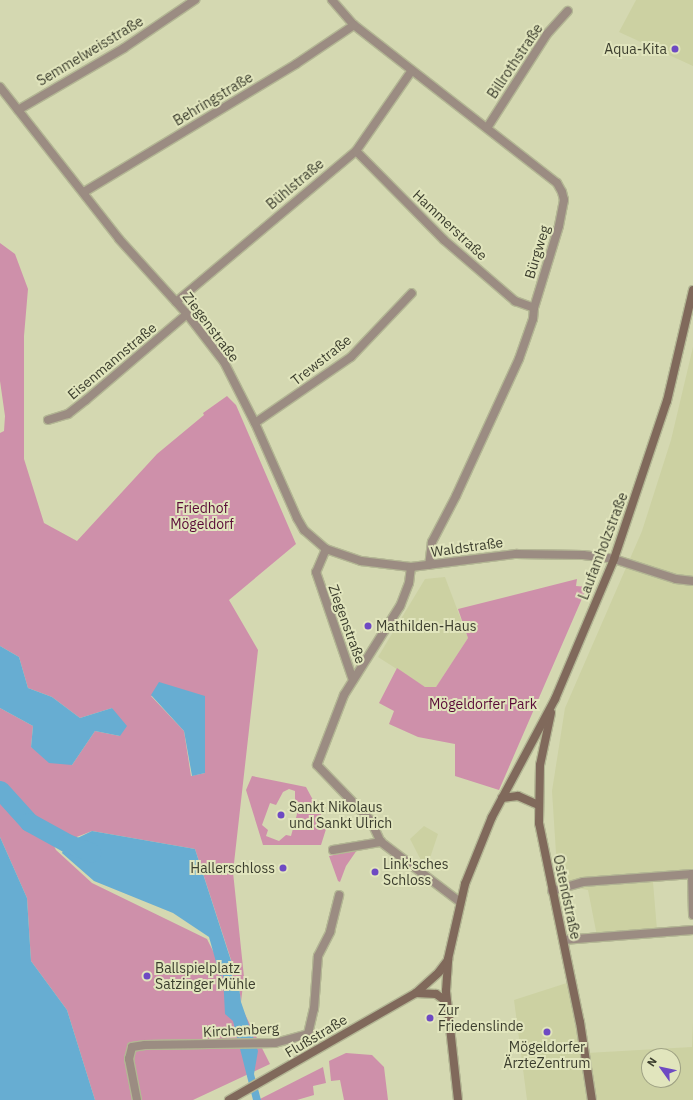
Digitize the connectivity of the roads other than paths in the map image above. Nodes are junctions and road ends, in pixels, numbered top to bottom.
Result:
1 (195, 0) edge
2 (332, 0) edge
3 (568, 11) dead end
4 (354, 25) junction
5 (412, 70) junction
6 (0, 88) edge
7 (18, 110) junction
8 (487, 128) junction
9 (356, 150) junction
10 (84, 192) junction
11 (693, 290) edge
12 (412, 292) dead end
13 (176, 302) junction
14 (534, 308) junction
15 (187, 314) junction
16 (48, 420) dead end
17 (255, 423) junction
18 (326, 549) junction
19 (614, 559) junction
20 (429, 565) junction
21 (411, 567) junction
22 (693, 581) edge
23 (353, 680) junction
24 (554, 699) junction
25 (502, 798) junction
26 (538, 805) junction
27 (381, 842) junction
28 (332, 850) dead end
29 (692, 874) edge
30 (552, 891) junction
31 (339, 895) dead end
32 (460, 902) junction
33 (693, 915) edge
34 (693, 930) edge
35 (563, 940) junction
36 (448, 959) junction
37 (416, 993) junction
38 (446, 1001) junction
39 (138, 1100) edge
40 (230, 1100) edge
41 (458, 1100) edge
42 (592, 1100) edge

1 - 7 street, Semmelweisstraße
2 - 4 street
3 - 8 street, Billrothstraße
4 - 5 street, Bürgweg
4 - 10 street, Behringstraße
5 - 8 street, Bürgweg
5 - 9 street, Bühlstraße
6 - 7 street, Ziegenstraße
7 - 10 street, Ziegenstraße
8 - 14 street, Bürgweg
9 - 13 street, Bühlstraße
9 - 14 street, Hammerstraße
10 - 13 street, Ziegenstraße
11 - 19 main road, Laufamholzstraße
12 - 17 street, Trewstraße
13 - 15 street, Ziegenstraße
14 - 20 street, Bürgweg
15 - 16 street, Eisenmannstraße
15 - 17 street, Ziegenstraße
17 - 18 street, Ziegenstraße
18 - 21 street, Waldstraße
18 - 23 street, Ziegenstraße
19 - 20 street, Waldstraße
19 - 22 street, Waldstraße
19 - 24 main road, Laufamholzstraße
20 - 21 street, Waldstraße
21 - 23 street, Ziegenstraße
23 - 27 street, Ziegenstraße
24 - 25 main road, Laufamholzstraße
24 - 26 main road, Ostendstraße
25 - 26 main road
25 - 32 main road, Laufamholzstraße
26 - 30 main road, Ostendstraße
27 - 28 street
27 - 32 street, Ziegenstraße
29 - 30 street
29 - 33 street
30 - 35 main road, Ostendstraße
31 - 39 street, Kirchenberg
32 - 36 main road, Laufamholzstraße
34 - 35 street
35 - 42 main road, Ostendstraße
36 - 37 main road, Flußstraße
36 - 38 main road, Laufamholzstraße
37 - 38 main road
37 - 40 main road, Flußstraße
38 - 41 main road, Laufamholzstraße

